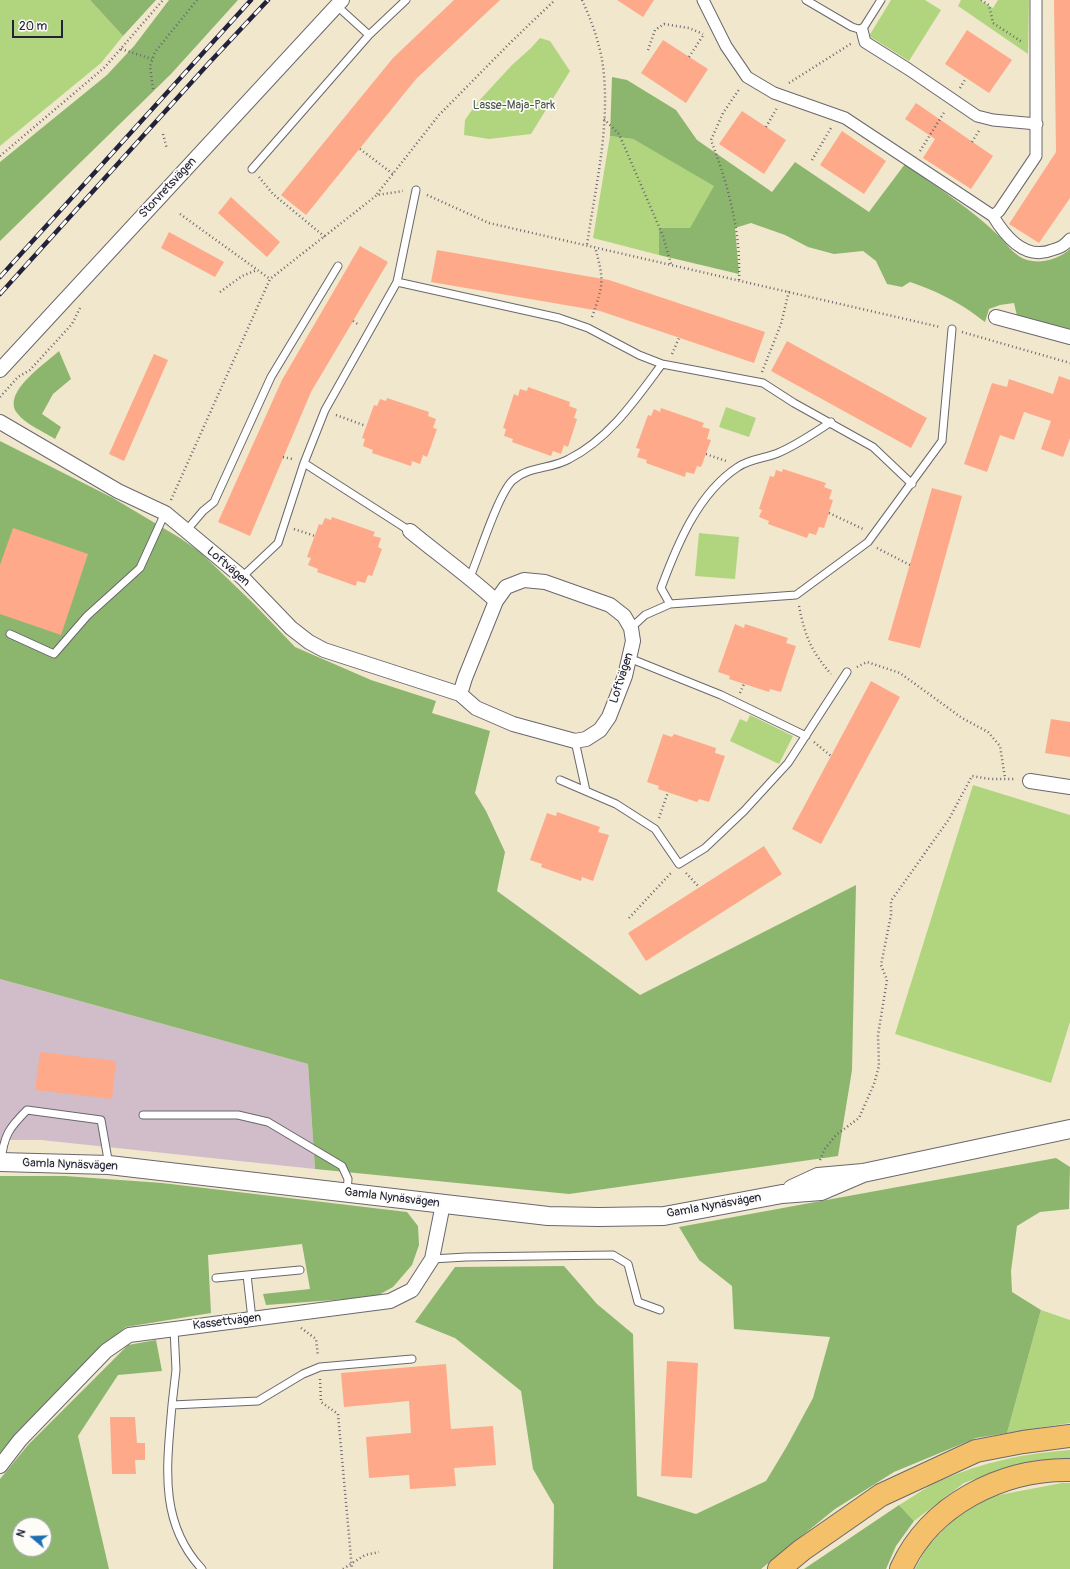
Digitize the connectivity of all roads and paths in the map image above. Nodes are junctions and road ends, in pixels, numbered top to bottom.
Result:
1 (164, 0) edge
2 (197, 0) edge
3 (406, 0) edge
4 (555, 0) edge
5 (582, 0) edge
6 (703, 0) edge
7 (806, 0) edge
8 (881, 0) edge
9 (981, 0) edge
10 (1036, 0) edge
11 (340, 3) edge
12 (714, 22) junction
13 (862, 33) junction
14 (703, 34) junction
15 (369, 35) junction
16 (121, 49) junction
17 (648, 50) dead end
18 (1037, 51) junction
19 (689, 57) dead end
20 (152, 59) junction
21 (747, 77) junction
22 (966, 78) dead end
23 (153, 89) dead end
24 (779, 95) junction
25 (952, 100) junction
26 (839, 115) junction
27 (604, 118) junction
28 (1037, 124) junction
29 (766, 127) dead end
30 (163, 134) dead end
31 (167, 149) dead end
32 (360, 149) dead end
33 (0, 156) edge
34 (812, 160) dead end
35 (913, 163) junction
36 (252, 169) joint
37 (393, 174) junction
38 (416, 190) junction
39 (377, 195) junction
40 (180, 214) dead end
41 (993, 216) junction
42 (325, 237) junction
43 (1070, 239) edge
44 (587, 245) junction
45 (595, 247) junction
46 (671, 264) junction
47 (338, 266) dead end
48 (257, 270) junction
49 (270, 279) junction
50 (739, 280) junction
51 (397, 282) junction
52 (789, 291) junction
53 (220, 292) dead end
54 (996, 317) dead end
55 (588, 328) junction
56 (952, 329) junction
57 (1070, 337) edge
58 (1070, 363) edge
59 (662, 364) junction
60 (0, 370) edge
61 (760, 377) dead end
62 (325, 410) junction
63 (0, 422) edge
64 (831, 422) junction
65 (366, 426) dead end
66 (706, 454) dead end
67 (304, 463) junction
68 (739, 466) junction
69 (912, 484) junction
70 (165, 513) junction
71 (829, 513) dead end
72 (284, 525) junction
73 (186, 531) junction
74 (410, 531) joint
75 (874, 534) junction
76 (315, 536) dead end
77 (868, 542) junction
78 (910, 565) dead end
79 (242, 577) junction
80 (470, 577) junction
81 (796, 595) junction
82 (496, 601) junction
83 (670, 604) junction
84 (632, 628) junction
85 (10, 634) dead end
86 (630, 658) junction
87 (847, 672) joint
88 (840, 684) junction
89 (460, 694) junction
90 (806, 736) junction
91 (575, 741) junction
92 (830, 756) dead end
93 (1005, 778) junction
94 (560, 780) dead end
95 (1030, 781) joint
96 (1070, 787) edge
97 (586, 791) junction
98 (668, 792) dead end
99 (655, 830) junction
100 (679, 864) junction
101 (699, 888) dead end
102 (629, 918) dead end
103 (143, 1115) dead end
104 (1070, 1129) edge
105 (0, 1162) edge
106 (819, 1162) dead end
107 (109, 1165) junction
108 (347, 1192) junction
109 (444, 1204) junction
110 (432, 1259) junction
111 (300, 1270) dead end
112 (247, 1275) junction
113 (216, 1278) dead end
114 (660, 1310) dead end
115 (252, 1319) junction
116 (299, 1327) dead end
117 (174, 1329) junction
118 (412, 1359) dead end
119 (320, 1367) junction
120 (172, 1405) junction
121 (1066, 1438) edge
122 (0, 1466) edge
123 (1070, 1470) edge
124 (379, 1552) dead end
125 (352, 1563) junction
126 (202, 1569) edge
127 (343, 1569) edge
128 (352, 1569) edge
129 (778, 1569) edge
130 (901, 1569) edge

1 - 16 path
2 - 20 path
3 - 15 lane
4 - 37 path
5 - 27 path
6 - 12 street
7 - 13 lane
8 - 13 lane
9 - 18 path
10 - 18 street
11 - 15 lane, Storvretsvägen
11 - 60 street, Storvretsvägen
12 - 14 path
12 - 21 street
13 - 24 path
13 - 25 street
14 - 17 path
14 - 19 path
15 - 36 lane
16 - 20 path
16 - 33 path
18 - 28 street
20 - 23 path
21 - 24 street
21 - 50 path
22 - 25 path
24 - 26 street
24 - 29 path
25 - 28 street
25 - 35 path
26 - 34 path
26 - 35 street
27 - 44 path
27 - 46 path
28 - 41 street
30 - 31 path
32 - 37 path
35 - 41 street
36 - 42 path
37 - 39 path
38 - 39 path
38 - 44 path
38 - 51 lane
39 - 42 path
40 - 48 path
41 - 43 street
42 - 49 path
44 - 45 path
45 - 46 path
45 - 55 path
46 - 50 path
47 - 73 lane
48 - 49 path
48 - 53 path
49 - 70 path
50 - 52 path
51 - 55 lane
51 - 62 lane
52 - 56 path
52 - 61 path
54 - 57 street
55 - 59 lane
56 - 58 path
56 - 69 lane
59 - 64 lane
59 - 80 lane
62 - 65 path
62 - 67 lane
63 - 70 street, Loftvägen
64 - 68 lane
64 - 69 lane
66 - 68 path
67 - 72 lane
67 - 74 lane
68 - 83 lane
69 - 75 lane
70 - 73 street, Loftvägen
70 - 85 lane
71 - 75 path
72 - 76 path
72 - 79 lane
73 - 79 street, Loftvägen
74 - 80 street
75 - 77 lane
77 - 78 path
77 - 81 lane
79 - 89 street, Loftvägen
80 - 82 street
81 - 83 lane
81 - 88 path
82 - 84 street
82 - 89 street
83 - 84 lane
84 - 86 street, Loftvägen
86 - 90 lane
86 - 91 street, Loftvägen
87 - 88 lane
87 - 93 path
88 - 90 lane
89 - 91 street, Loftvägen
90 - 92 path
90 - 100 lane
91 - 97 lane
93 - 95 path
93 - 106 path
94 - 97 lane
95 - 96 street
97 - 99 lane
98 - 99 path
99 - 100 lane
100 - 101 path
100 - 102 path
103 - 108 lane
104 - 109 street, Gamla Nynäsvägen
105 - 107 street, Gamla Nynäsvägen
105 - 107 lane
107 - 108 street, Gamla Nynäsvägen
108 - 109 street, Gamla Nynäsvägen
109 - 110 street, Kassettvägen
110 - 114 lane
110 - 115 street, Kassettvägen
111 - 112 lane
112 - 113 lane
112 - 115 lane
115 - 117 street, Kassettvägen
116 - 119 path
117 - 120 lane
117 - 122 street, Kassettvägen
118 - 119 lane
119 - 120 lane
119 - 125 path
120 - 126 lane
121 - 129 highway
123 - 130 highway
124 - 125 path
125 - 127 path
125 - 128 path

